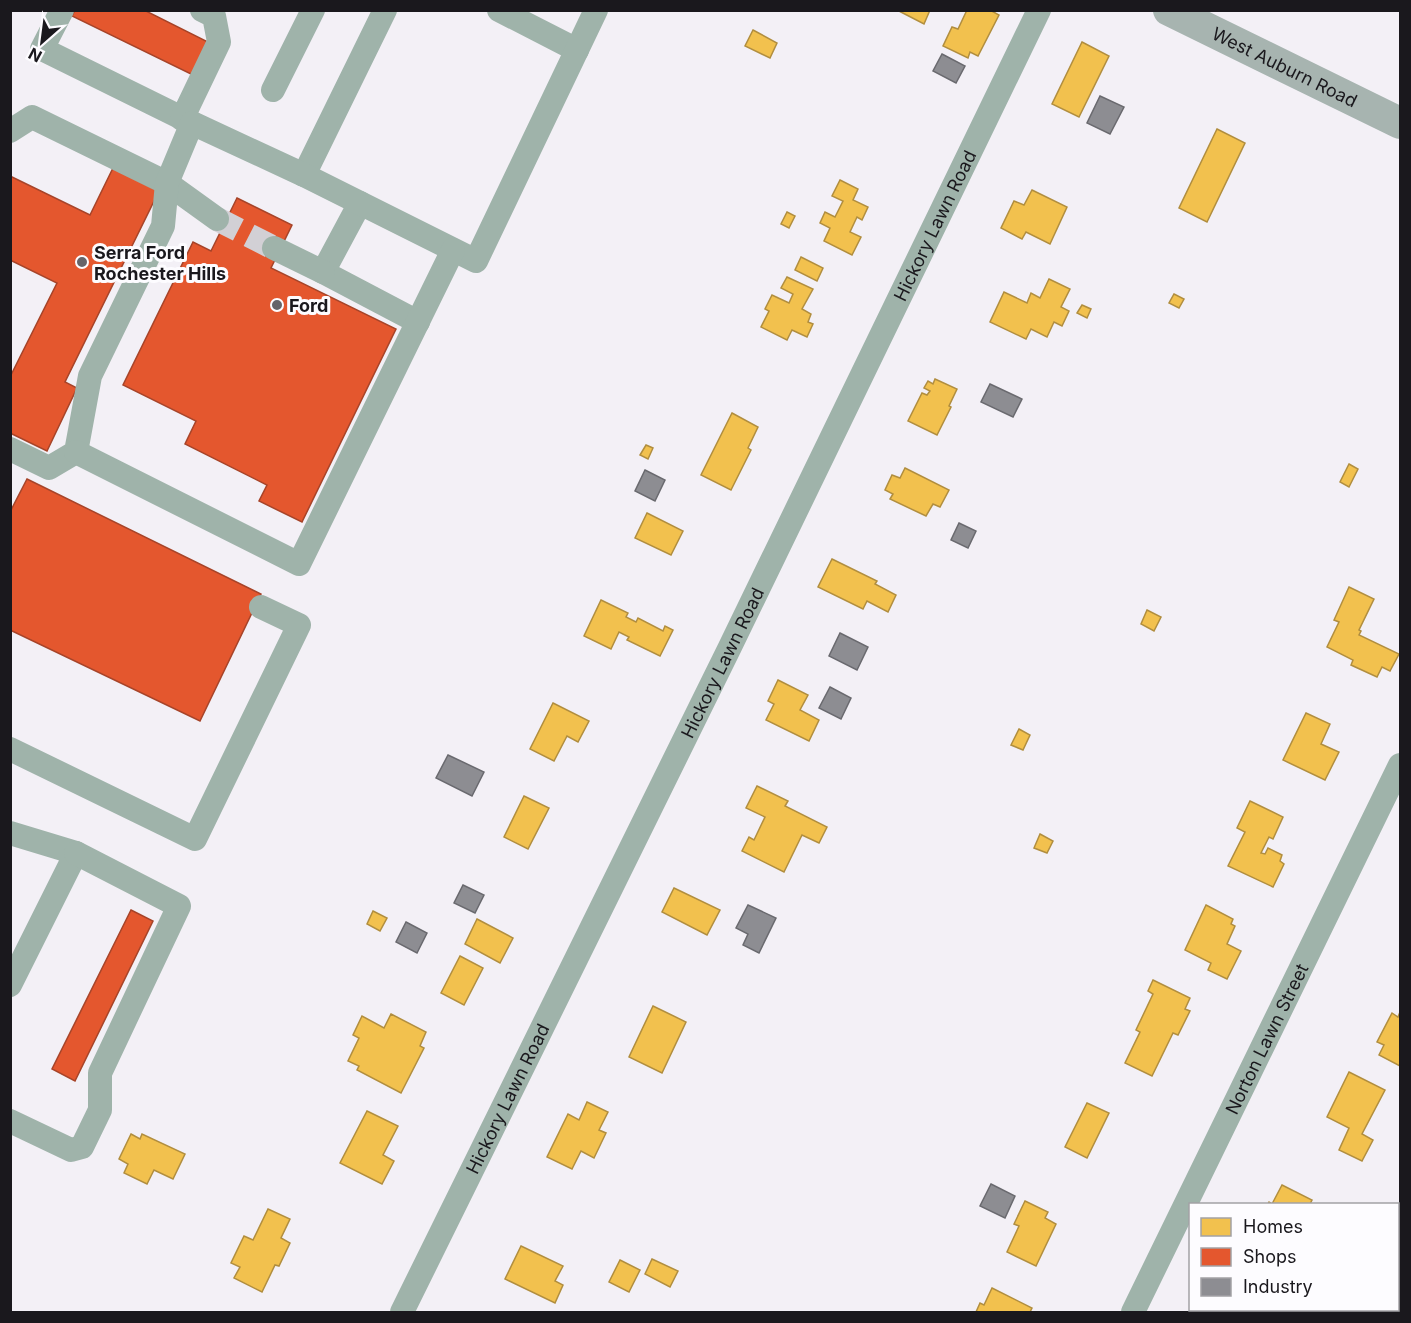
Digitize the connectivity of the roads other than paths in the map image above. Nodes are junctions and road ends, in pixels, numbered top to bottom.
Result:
1 (62, 10) edge
2 (202, 10) edge
3 (313, 10) edge
4 (385, 10) edge
5 (499, 10) edge
6 (596, 10) edge
7 (1040, 10) edge
8 (1169, 10) edge
9 (577, 50) junction
10 (273, 90) dead end
11 (187, 121) junction
12 (1401, 123) edge
13 (10, 131) edge
14 (304, 176) junction
15 (166, 183) junction
16 (360, 203) junction
17 (217, 219) tunnel mouth
18 (274, 248) tunnel mouth
19 (453, 250) junction
20 (323, 272) junction
21 (418, 322) junction
22 (10, 449) edge
23 (76, 452) junction
24 (261, 607) dead end
25 (10, 749) edge
26 (1401, 765) edge
27 (10, 833) edge
28 (76, 853) junction
29 (10, 985) edge
30 (10, 1121) edge
31 (402, 1312) edge
32 (1132, 1312) edge

1 - 11 street
2 - 11 street
3 - 10 street
4 - 14 street
5 - 9 street
6 - 9 street
7 - 31 street, Hickory Lawn Road
8 - 12 main road, West Auburn Road
9 - 19 street
11 - 14 street
11 - 15 street
13 - 15 street
14 - 16 street
15 - 17 street
15 - 23 street
16 - 19 street
16 - 20 street
18 - 20 street
19 - 21 street
20 - 21 street
21 - 23 street
22 - 23 street
24 - 25 street
26 - 32 street, Norton Lawn Street
27 - 28 street
28 - 29 street
28 - 30 street

